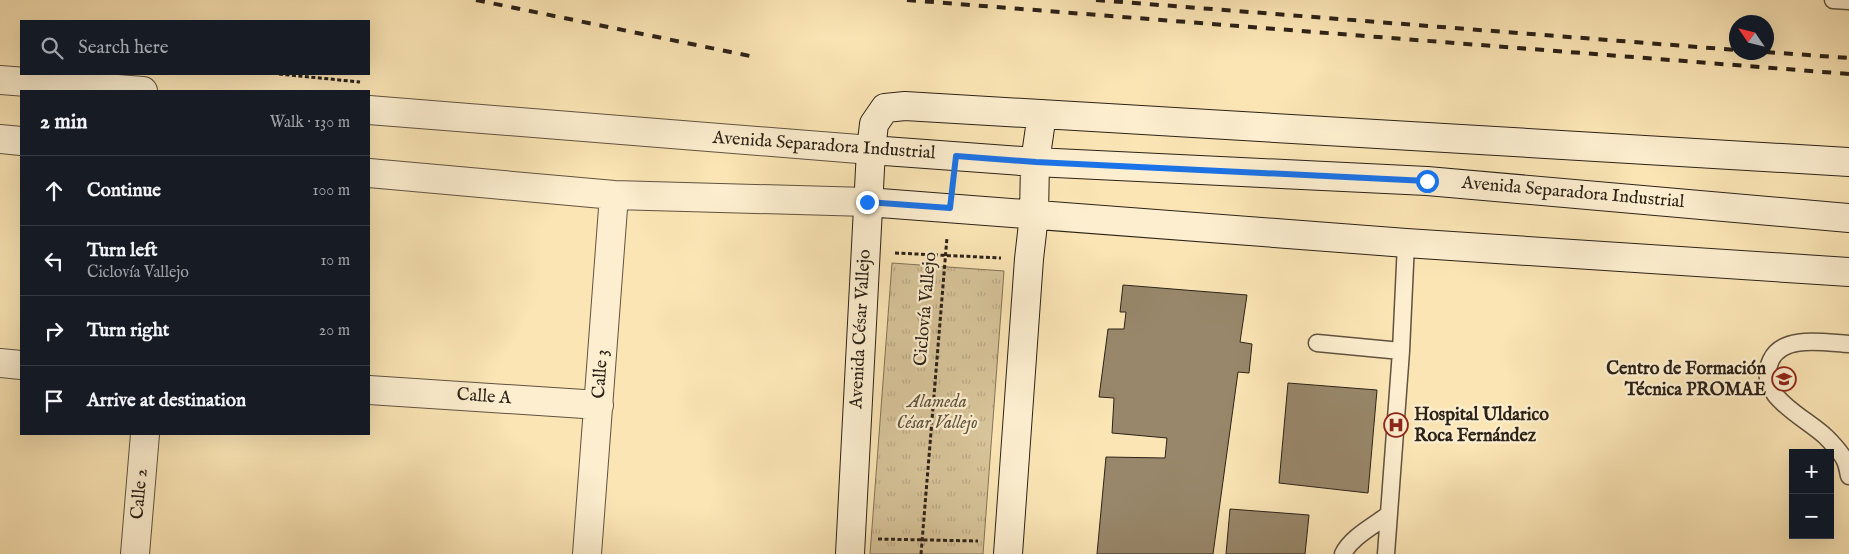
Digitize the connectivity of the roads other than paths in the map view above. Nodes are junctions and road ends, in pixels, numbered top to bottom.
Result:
1 (1833, 0) edge
2 (1849, 1) edge
3 (0, 80) edge
4 (130, 90) edge
5 (370, 110) edge
6 (1042, 114) junction
7 (0, 139) edge
8 (20, 141) edge
9 (871, 150) junction
10 (1036, 162) junction
11 (1849, 162) edge
12 (370, 172) edge
13 (614, 195) junction
14 (867, 202) junction
15 (1034, 215) junction
16 (1849, 218) edge
17 (1406, 243) junction
18 (1849, 272) edge
19 (1317, 343) dead end
20 (1849, 344) edge
21 (1401, 351) junction
22 (0, 363) edge
23 (20, 365) edge
24 (370, 390) edge
25 (598, 405) junction
26 (145, 435) edge
27 (1849, 476) edge
28 (1389, 514) junction
29 (135, 554) edge
30 (586, 554) edge
31 (850, 554) edge
32 (1008, 554) edge
33 (1343, 554) edge
34 (1386, 554) edge

1 - 2 lane
3 - 4 street
5 - 9 street, Avenida Separadora Industrial
6 - 9 street, Avenida César Vallejo
6 - 10 street
6 - 11 street
7 - 8 street
9 - 10 street, Avenida Separadora Industrial
9 - 14 street, Avenida César Vallejo
10 - 15 street
10 - 16 street, Avenida Separadora Industrial
12 - 13 street
13 - 14 street
13 - 25 street, Calle 3
14 - 15 street
14 - 31 street, Avenida César Vallejo
15 - 17 street
15 - 32 street
17 - 18 street
17 - 21 lane
19 - 21 lane
20 - 27 lane
21 - 28 lane
22 - 23 street
24 - 25 street, Calle A
25 - 30 street, Calle 3
26 - 29 street, Calle 2
28 - 33 lane
28 - 34 lane

